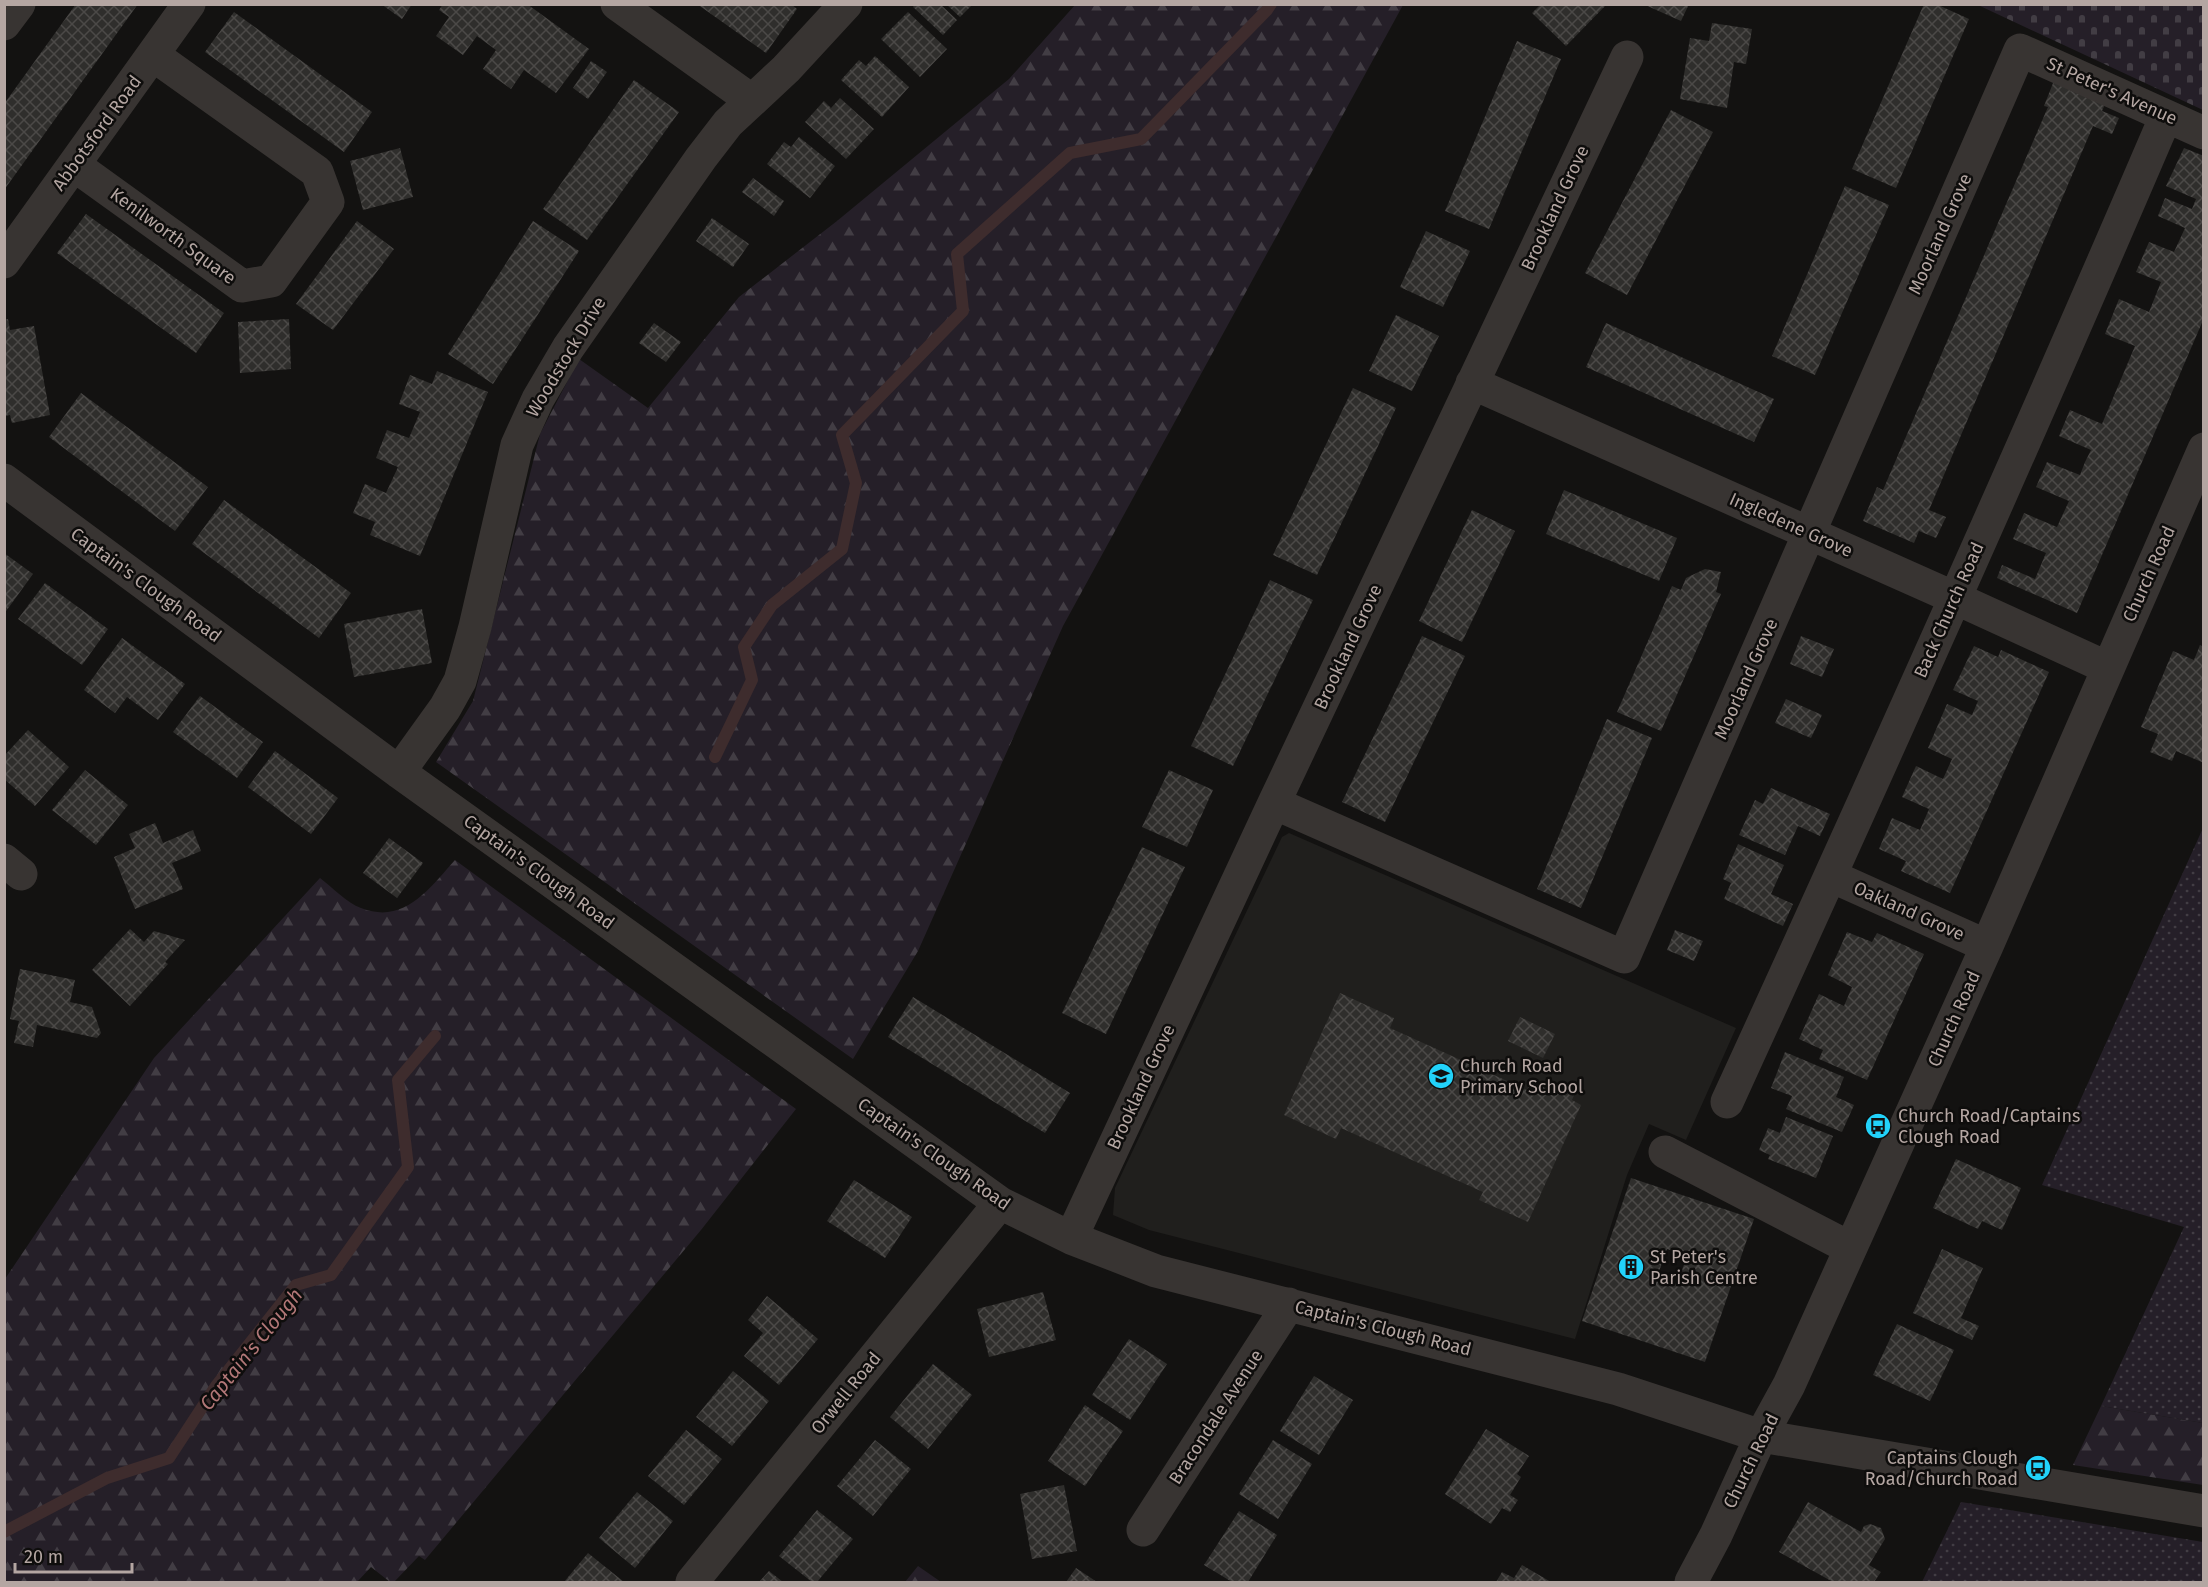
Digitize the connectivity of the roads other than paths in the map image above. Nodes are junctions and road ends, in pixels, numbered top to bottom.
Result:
1 (19, 4) edge
2 (189, 4) edge
3 (617, 4) edge
4 (846, 4) edge
5 (4, 24) edge
6 (2020, 50) joint
7 (153, 55) junction
8 (1627, 57) dead end
9 (751, 100) junction
10 (2166, 116) junction
11 (2204, 133) edge
12 (74, 165) junction
13 (4, 262) edge
14 (1472, 383) junction
15 (2204, 449) edge
16 (4, 480) edge
17 (1810, 533) junction
18 (1955, 598) junction
19 (2108, 668) junction
20 (399, 771) junction
21 (1274, 803) junction
22 (1830, 876) junction
23 (1987, 946) junction
24 (1727, 1102) dead end
25 (1665, 1152) dead end
26 (1000, 1203) junction
27 (1071, 1238) junction
28 (1850, 1248) junction
29 (1289, 1304) junction
30 (1761, 1436) junction
31 (2204, 1511) edge
32 (1143, 1530) dead end
33 (692, 1582) edge
34 (1690, 1582) edge

1 - 5 street
2 - 7 street, Abbotsford Road
3 - 9 street
4 - 9 street, Woodstock Drive
6 - 10 street, St Peter's Avenue
6 - 17 street, Moorland Grove
7 - 12 street, Abbotsford Road
7 - 12 street, Kenilworth Square
8 - 14 street, Brookland Grove
9 - 20 street, Woodstock Drive
10 - 11 street, St Peter's Avenue
10 - 18 street, Back Church Road
12 - 13 street, Abbotsford Road
14 - 17 street, Ingledene Grove
14 - 21 street, Brookland Grove
15 - 19 street, Church Road
16 - 20 street, Captain's Clough Road
17 - 18 street, Ingledene Grove
17 - 21 street, Moorland Grove
18 - 19 street, Ingledene Grove
18 - 22 street, Back Church Road
19 - 23 street, Church Road
20 - 26 street, Captain's Clough Road
21 - 27 street, Brookland Grove
22 - 23 street, Oakland Grove
22 - 24 street, Back Church Road
23 - 28 street, Church Road
25 - 28 street
26 - 27 street, Captain's Clough Road
26 - 33 street, Orwell Road
27 - 29 street, Captain's Clough Road
28 - 30 street, Church Road
29 - 30 street, Captain's Clough Road
29 - 32 street, Bracondale Avenue
30 - 31 street, Captain's Clough Road
30 - 34 street, Church Road

